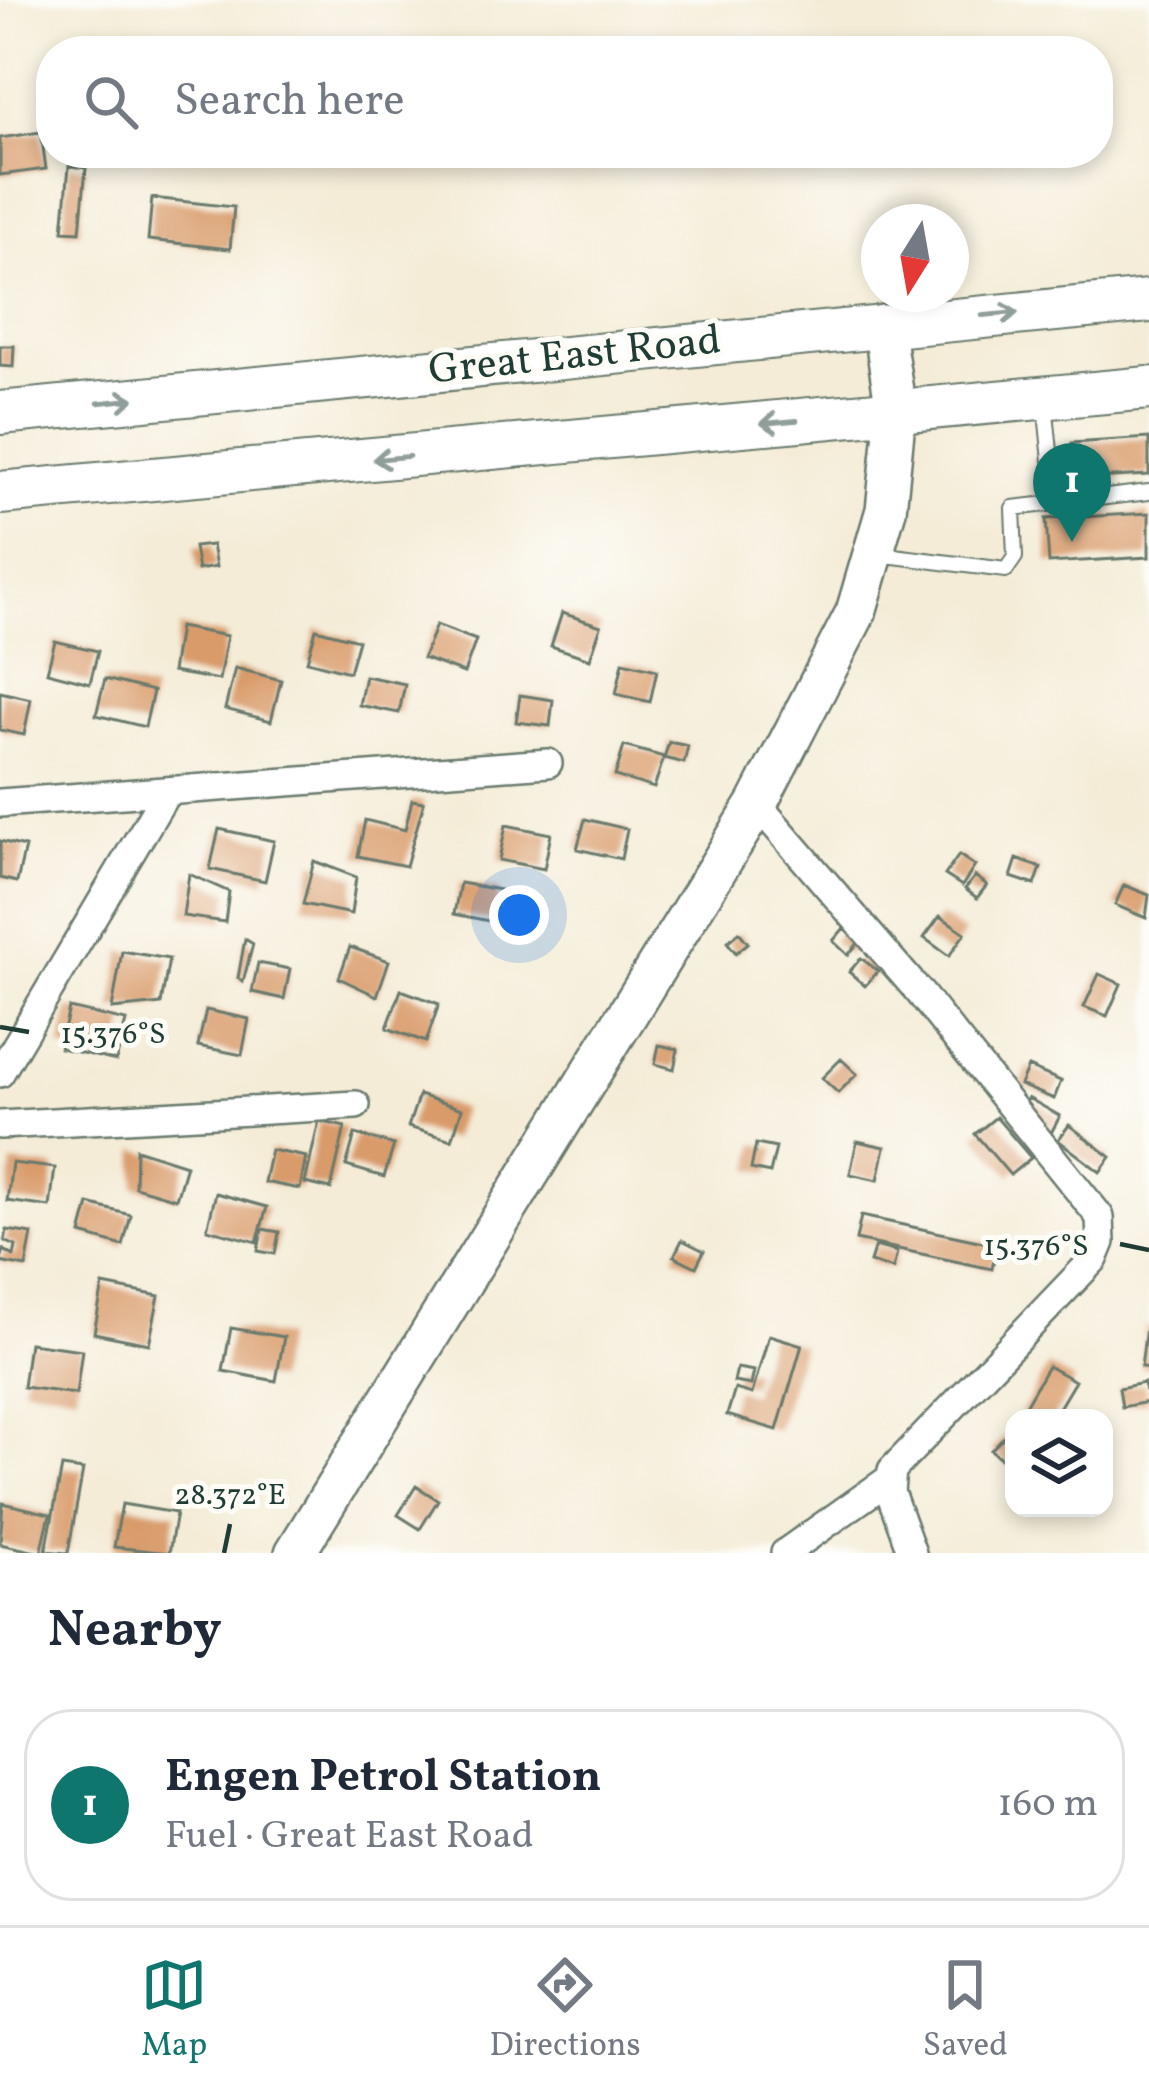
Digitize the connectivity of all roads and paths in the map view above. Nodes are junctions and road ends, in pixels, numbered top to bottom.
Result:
1 (1149, 301) edge
2 (883, 325) junction
3 (1149, 388) edge
4 (1044, 398) junction
5 (896, 411) junction
6 (0, 413) edge
7 (1149, 492) edge
8 (0, 493) edge
9 (1055, 499) junction
10 (877, 553) junction
11 (548, 763) dead end
12 (165, 795) junction
13 (0, 803) edge
14 (758, 804) junction
15 (0, 1073) edge
16 (356, 1105) dead end
17 (0, 1125) edge
18 (888, 1480) junction
19 (295, 1553) edge
20 (785, 1553) edge
21 (912, 1553) edge

2 -> 1 main road, Great East Road
2 - 5 street
6 -> 2 main road, Great East Road
3 - 4 main road, Great East Road
4 - 5 main road, Great East Road
4 - 9 lane
5 -> 8 main road, Great East Road
5 - 10 street
7 - 9 lane
9 - 10 lane
10 - 14 street
11 - 12 street
12 - 13 street
12 - 15 street
14 - 18 street
14 - 19 street
16 - 17 street
18 - 20 street
18 - 21 street

